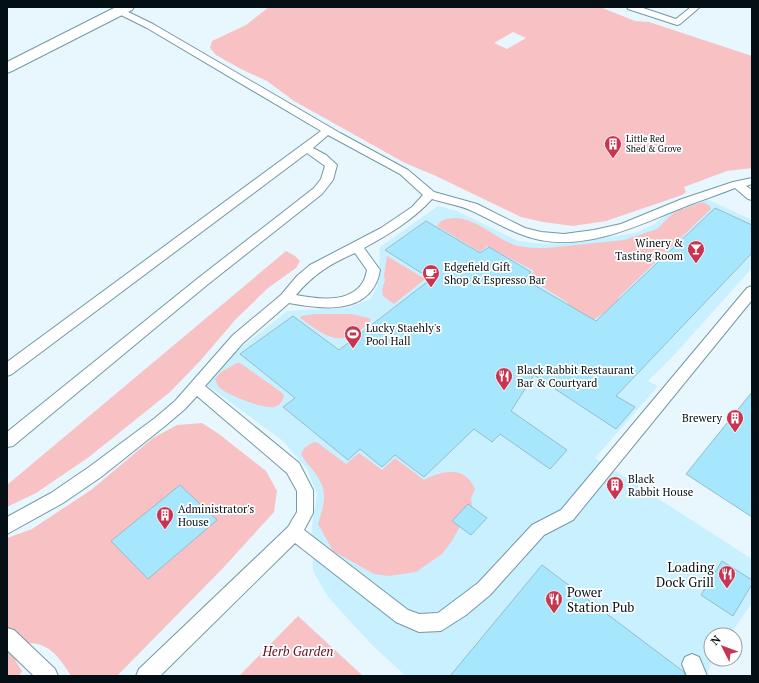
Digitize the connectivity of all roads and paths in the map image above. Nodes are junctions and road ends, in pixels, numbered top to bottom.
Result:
1 (631, 7) edge
2 (696, 7) edge
3 (124, 9) edge
4 (7, 68) edge
5 (328, 130) junction
6 (306, 148) junction
7 (752, 181) edge
8 (737, 184) junction
9 (430, 195) junction
10 (752, 196) edge
11 (357, 247) junction
12 (752, 291) edge
13 (286, 298) junction
14 (7, 370) edge
15 (196, 387) junction
16 (7, 441) edge
17 (7, 526) edge
18 (294, 532) junction
19 (7, 637) edge
20 (48, 676) edge
21 (146, 676) edge

1 - 2 lane
3 - 4 street
3 - 5 lane
5 - 6 lane
5 - 9 lane
6 - 14 lane
6 - 16 lane
7 - 8 lane
8 - 9 lane
8 - 10 lane
9 - 11 lane
11 - 13 lane
11 - 13 lane
12 - 18 lane
13 - 15 lane
15 - 17 lane
15 - 18 lane
18 - 21 lane
19 - 20 lane

